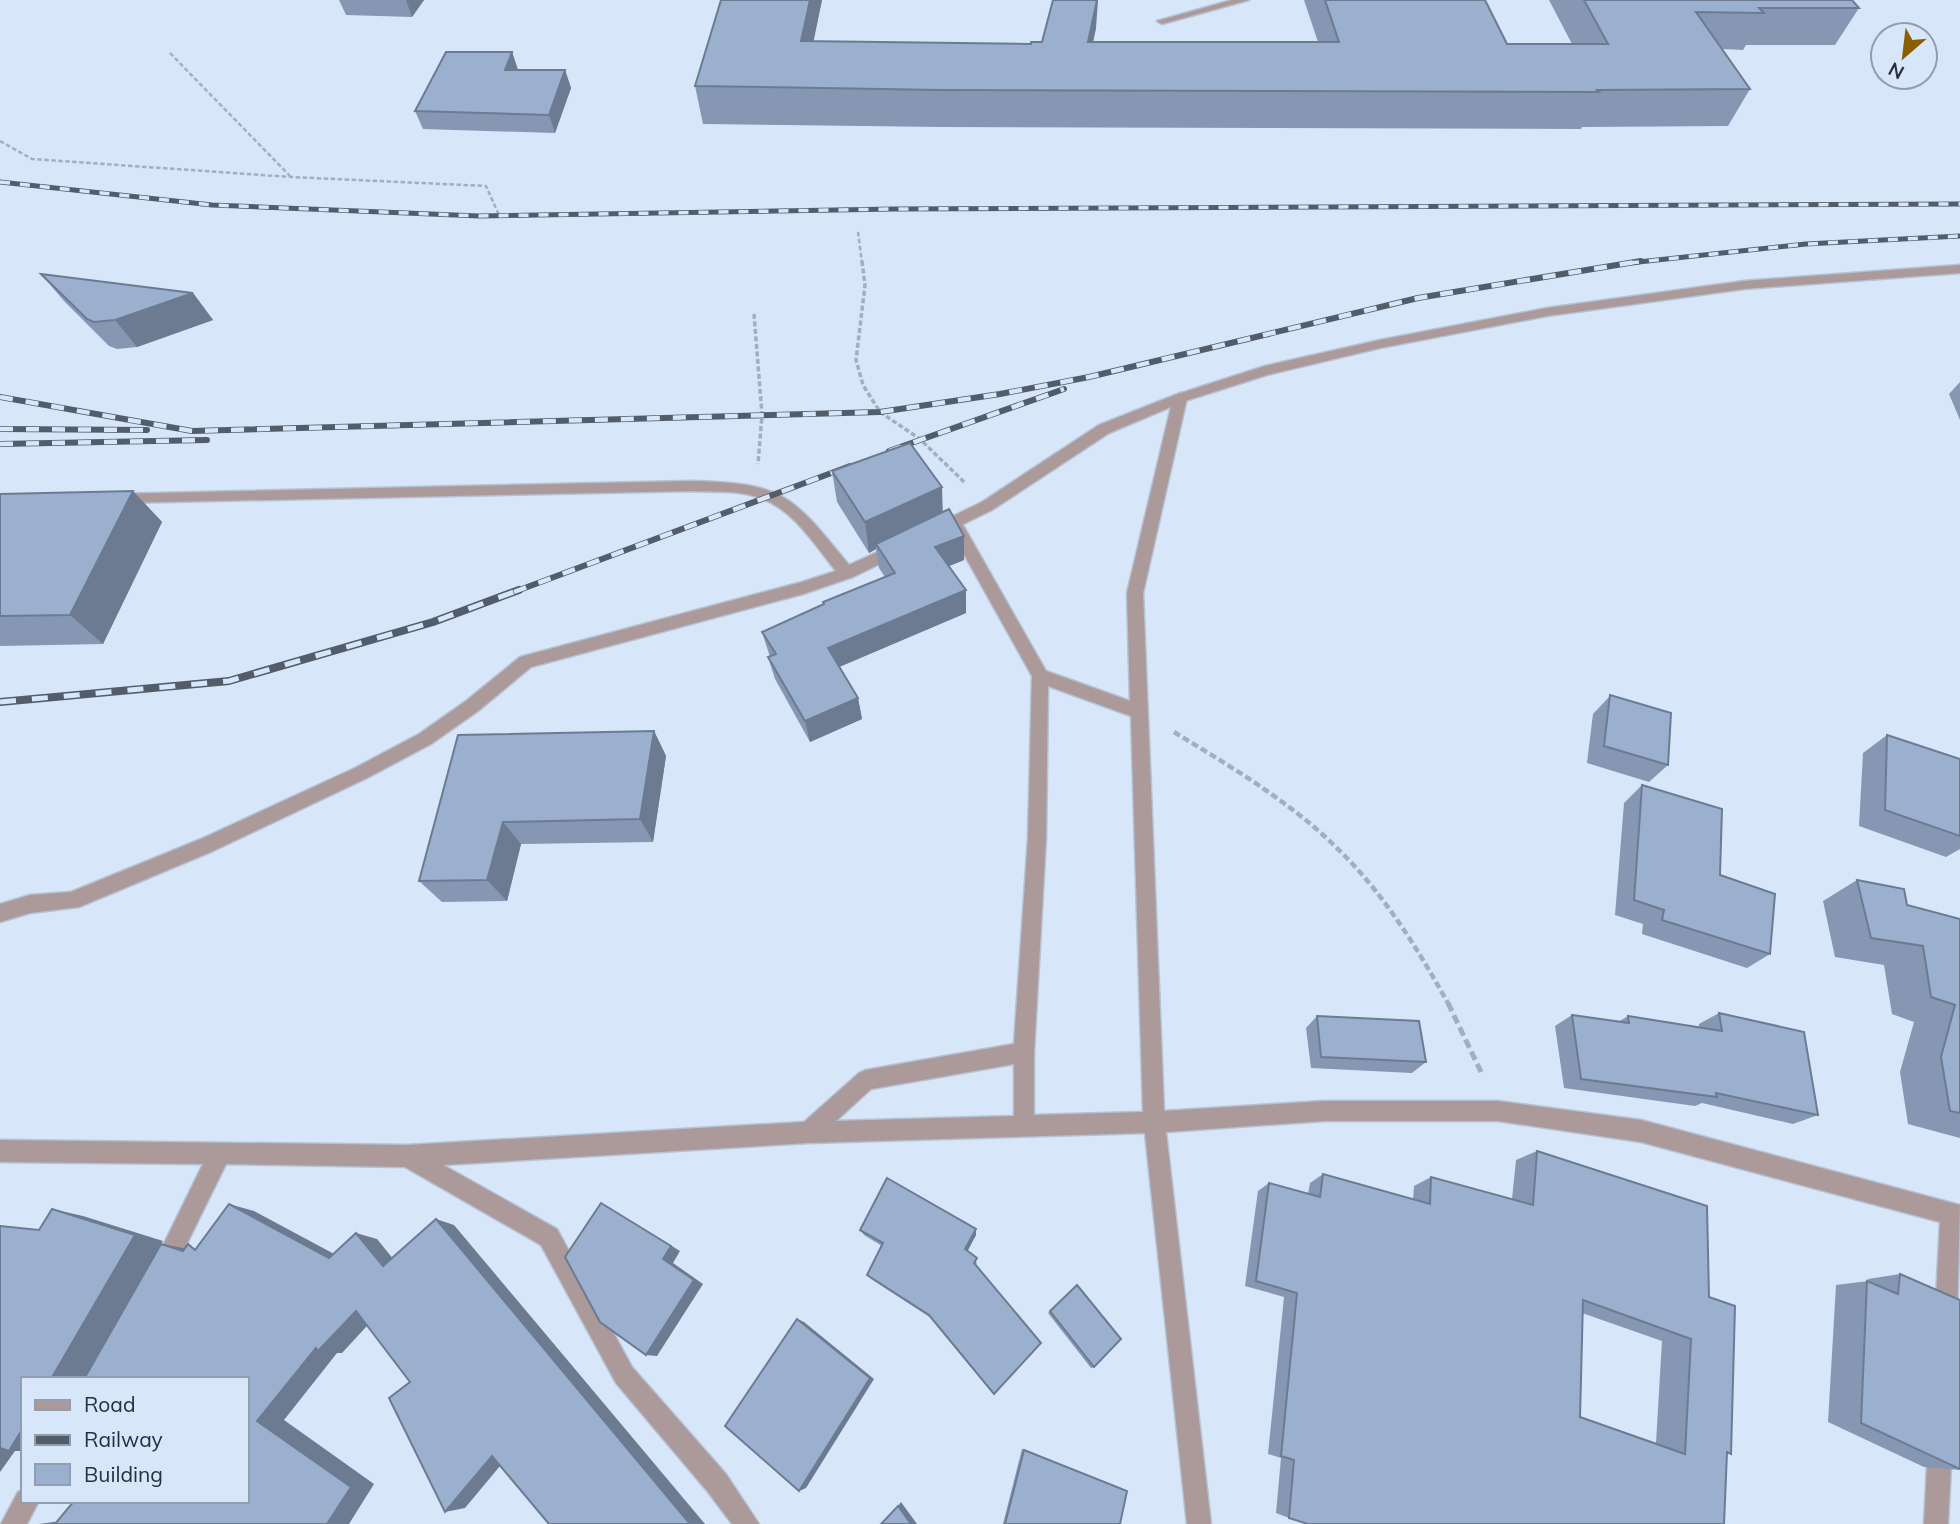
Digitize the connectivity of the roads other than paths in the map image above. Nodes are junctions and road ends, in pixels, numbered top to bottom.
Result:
1 (1244, 0) edge
2 (1162, 21) dead end
3 (1960, 270) edge
4 (1181, 398) junction
5 (97, 499) edge
6 (954, 522) junction
7 (847, 573) junction
8 (1040, 676) junction
9 (1140, 712) junction
10 (0, 913) edge
11 (1024, 1052) junction
12 (1154, 1122) junction
13 (1024, 1125) junction
14 (808, 1132) junction
15 (0, 1152) edge
16 (220, 1154) junction
17 (407, 1156) junction
18 (1955, 1215) edge
19 (154, 1284) edge
20 (1945, 1336) edge
21 (1941, 1430) edge
22 (26, 1503) edge
23 (13, 1524) edge
24 (747, 1524) edge
25 (1199, 1524) edge
26 (1936, 1524) edge

1 - 2 street
3 - 4 street
4 - 6 street
4 - 9 street
5 - 7 street
6 - 7 street
6 - 8 street
7 - 10 street
8 - 9 street
8 - 11 street
9 - 12 street
11 - 13 street
11 - 14 street
12 - 13 street
12 - 18 street
12 - 25 street
13 - 14 street
14 - 17 street
15 - 16 street
16 - 17 street
16 - 19 street
17 - 24 street
18 - 20 street
21 - 26 street
22 - 23 street

